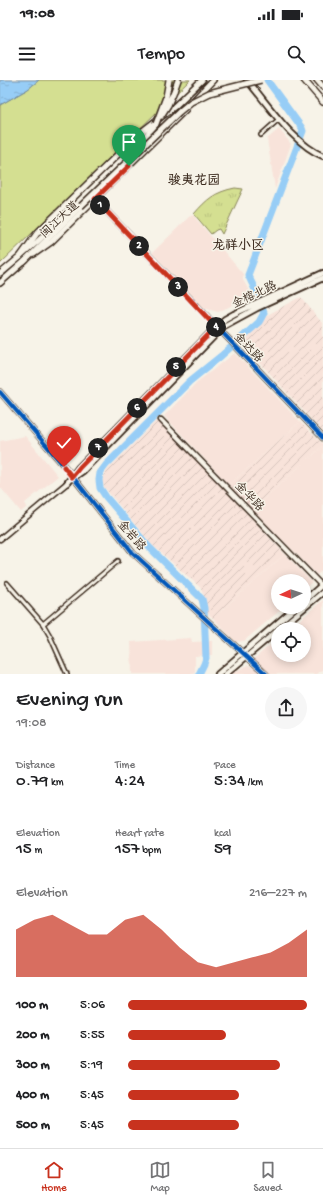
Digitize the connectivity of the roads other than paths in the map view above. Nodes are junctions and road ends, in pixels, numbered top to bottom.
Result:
1 (169, 80) edge
2 (178, 80) edge
3 (202, 80) edge
4 (213, 80) edge
5 (247, 80) edge
6 (250, 80) edge
7 (261, 80) edge
8 (304, 80) edge
9 (317, 80) edge
10 (323, 87) edge
11 (255, 89) junction
12 (322, 102) edge
13 (279, 119) junction
14 (156, 124) junction
15 (261, 135) dead end
16 (323, 156) edge
17 (95, 199) junction
18 (79, 204) junction
19 (20, 256) junction
20 (24, 262) junction
21 (323, 273) edge
22 (0, 274) edge
23 (323, 278) edge
24 (0, 283) edge
25 (268, 301) junction
26 (217, 329) junction
27 (0, 392) edge
28 (161, 420) dead end
29 (323, 438) edge
30 (73, 477) junction
31 (67, 483) joint
32 (0, 539) edge
33 (118, 561) dead end
34 (7, 583) dead end
35 (323, 586) edge
36 (323, 592) edge
37 (311, 595) edge
38 (288, 614) edge
39 (287, 622) edge
40 (43, 624) junction
41 (271, 634) edge
42 (244, 655) junction
43 (67, 674) edge
44 (218, 674) edge
45 (226, 674) edge
46 (266, 674) edge

1 - 14 main road, bridge
2 - 14 main road, bridge
3 - 19 main road, 闽江大道
4 - 17 main road, 闽江大道
5 - 11 main road
6 - 11 main road
7 - 18 main road, bridge
8 - 12 main road
9 - 10 main road
11 - 13 main road
13 - 15 street
13 - 16 main road
14 - 18 main road
17 - 20 main road, 闽江大道
17 - 26 street, 金达路
18 - 19 main road
18 - 20 main road
19 - 22 main road, 闽江大道
20 - 24 main road, 闽江大道
21 - 25 main road, 金榕北路
23 - 25 main road, 金榕北路
25 - 26 main road, 金榕北路
26 - 29 street, 金达路
26 - 30 main road, 金榕北路
27 - 30 street, 金岩路
28 - 35 street, 金华路
30 - 31 main road, 金榕北路
30 - 42 street, 金岩路
31 - 32 street, 金榕北路
33 - 40 street
34 - 40 street
35 - 37 main road
36 - 39 main road
38 - 42 main road
40 - 43 street
41 - 42 main road
42 - 44 main road
42 - 45 main road
42 - 46 street, 金岩路

